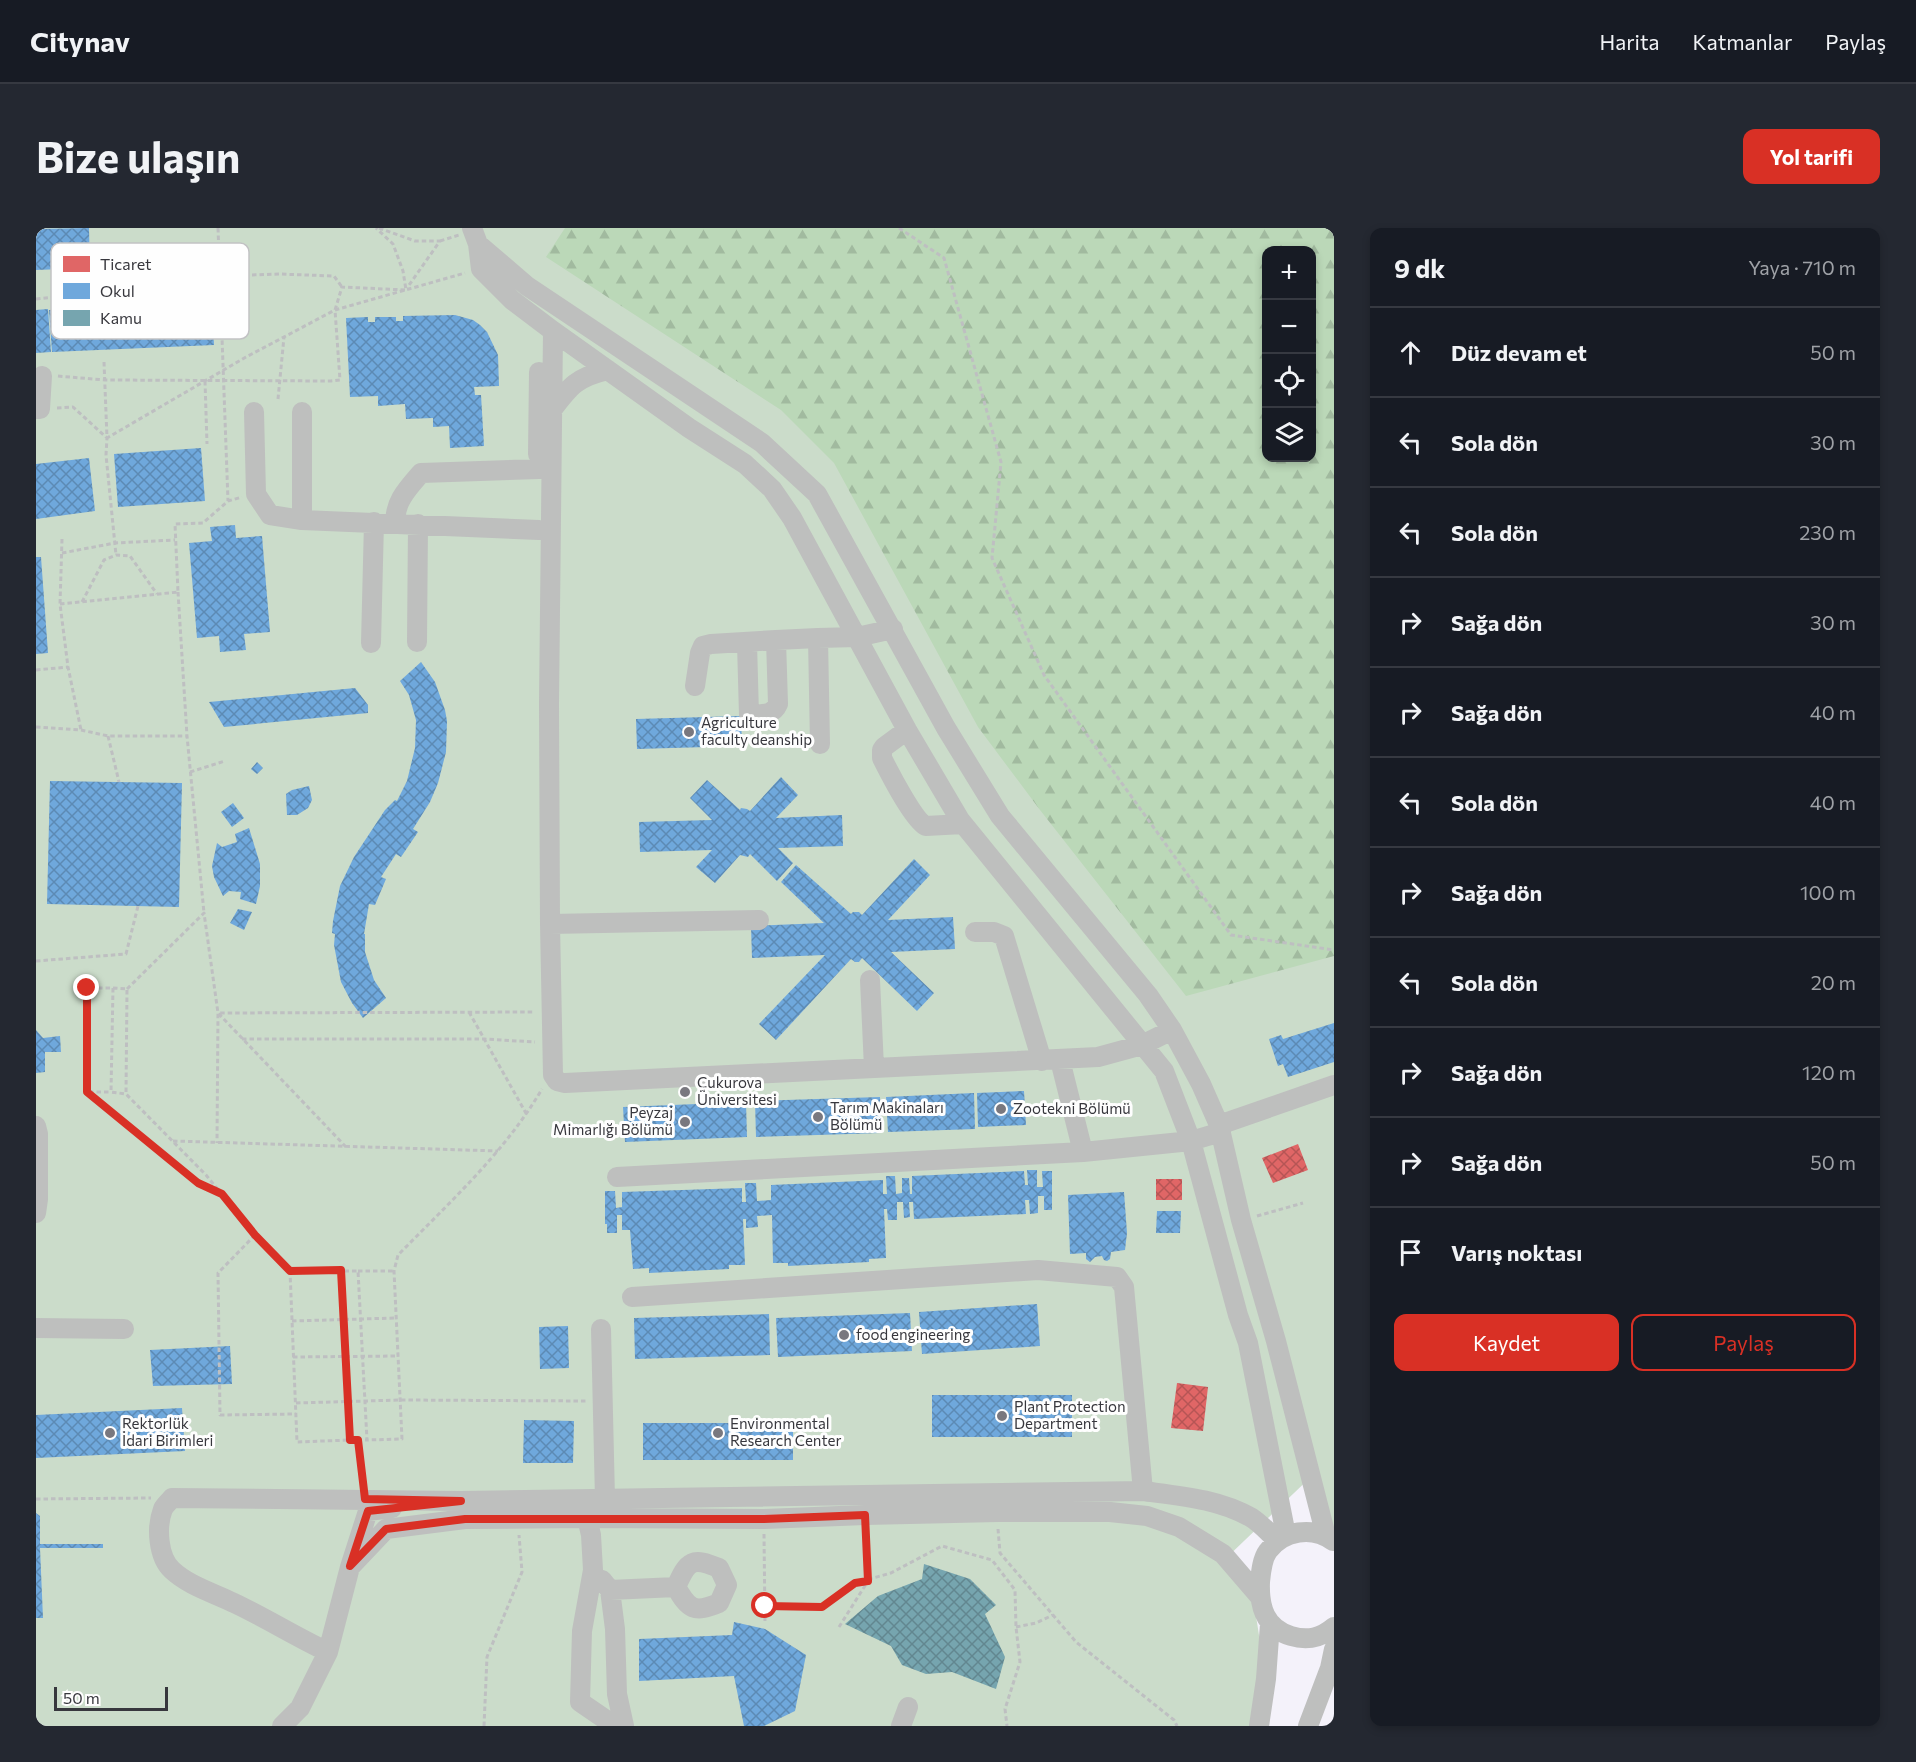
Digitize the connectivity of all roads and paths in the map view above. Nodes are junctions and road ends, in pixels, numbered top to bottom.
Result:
1 (218, 228) edge
2 (378, 228) edge
3 (899, 228) edge
4 (475, 236) edge
5 (219, 243) edge
6 (481, 268) junction
7 (249, 275) edge
8 (342, 287) junction
9 (406, 290) junction
10 (51, 297) edge
11 (36, 299) edge
12 (335, 310) junction
13 (547, 327) junction
14 (284, 337) junction
15 (223, 339) edge
16 (104, 362) dead end
17 (224, 370) junction
18 (608, 370) junction
19 (45, 376) edge
20 (105, 380) junction
21 (280, 380) junction
22 (205, 381) junction
23 (224, 381) junction
24 (278, 399) dead end
25 (38, 409) edge
26 (552, 410) junction
27 (254, 412) dead end
28 (302, 412) dead end
29 (107, 438) junction
30 (207, 444) dead end
31 (539, 469) junction
32 (256, 494) junction
33 (228, 501) junction
34 (302, 520) junction
35 (374, 522) junction
36 (396, 523) junction
37 (418, 524) junction
38 (539, 530) junction
39 (62, 539) dead end
40 (176, 540) junction
41 (115, 543) junction
42 (62, 553) junction
43 (116, 555) junction
44 (178, 592) junction
45 (157, 594) junction
46 (82, 602) junction
47 (60, 604) junction
48 (893, 628) junction
49 (857, 637) junction
50 (818, 638) junction
51 (776, 640) junction
52 (417, 642) dead end
53 (371, 643) dead end
54 (747, 643) junction
55 (68, 667) junction
56 (36, 670) edge
57 (695, 686) dead end
58 (36, 728) edge
59 (81, 730) junction
60 (907, 730) junction
61 (108, 736) junction
62 (187, 736) junction
63 (820, 744) dead end
64 (225, 761) dead end
65 (190, 772) junction
66 (119, 782) dead end
67 (963, 824) junction
68 (138, 906) dead end
69 (204, 913) junction
70 (759, 920) dead end
71 (550, 924) junction
72 (975, 932) dead end
73 (1334, 950) edge
74 (36, 961) edge
75 (870, 980) dead end
76 (113, 988) junction
77 (127, 988) junction
78 (469, 1012) junction
79 (543, 1012) joint
80 (218, 1013) junction
81 (1173, 1030) junction
82 (242, 1039) junction
83 (484, 1039) junction
84 (543, 1042) dead end
85 (1142, 1045) junction
86 (1051, 1060) junction
87 (874, 1068) junction
88 (1334, 1085) edge
89 (544, 1086) dead end
90 (87, 1092) junction
91 (111, 1092) junction
92 (126, 1094) junction
93 (527, 1115) junction
94 (36, 1126) edge
95 (1220, 1129) junction
96 (173, 1142) junction
97 (1191, 1142) junction
98 (217, 1143) junction
99 (346, 1146) junction
100 (498, 1151) junction
101 (1083, 1152) junction
102 (617, 1177) dead end
103 (222, 1194) junction
104 (1303, 1203) dead end
105 (36, 1213) edge
106 (1241, 1220) junction
107 (255, 1235) junction
108 (341, 1270) junction
109 (358, 1270) junction
110 (394, 1270) junction
111 (290, 1271) junction
112 (632, 1297) dead end
113 (396, 1318) junction
114 (344, 1319) junction
115 (361, 1319) junction
116 (292, 1321) junction
117 (36, 1328) edge
118 (124, 1329) dead end
119 (601, 1329) dead end
120 (398, 1356) junction
121 (293, 1357) junction
122 (345, 1357) junction
123 (363, 1357) junction
124 (400, 1400) junction
125 (348, 1401) junction
126 (365, 1401) junction
127 (602, 1401) junction
128 (296, 1403) junction
129 (296, 1414) junction
130 (350, 1440) junction
131 (358, 1440) junction
132 (367, 1440) junction
133 (1143, 1491) junction
134 (172, 1498) junction
135 (36, 1499) edge
136 (365, 1499) junction
137 (605, 1499) junction
138 (461, 1501) junction
139 (998, 1512) junction
140 (865, 1515) junction
141 (518, 1518) junction
142 (587, 1518) junction
143 (1282, 1538) junction
144 (1330, 1539) edge
145 (764, 1555) dead end
146 (350, 1566) junction
147 (593, 1570) junction
148 (868, 1581) junction
149 (676, 1587) dead end
150 (610, 1590) junction
151 (1260, 1597) junction
152 (765, 1606) junction
153 (1053, 1615) junction
154 (765, 1622) dead end
155 (1270, 1624) junction
156 (839, 1626) dead end
157 (1016, 1627) junction
158 (1334, 1627) edge
159 (1334, 1649) edge
160 (328, 1652) junction
161 (282, 1726) edge
162 (484, 1726) edge
163 (615, 1726) edge
164 (624, 1726) edge
165 (1007, 1726) edge
166 (1177, 1726) edge
167 (1258, 1726) edge
168 (1308, 1726) edge

1 - 5 path
2 - 9 path
2 - 9 path
3 - 73 path
4 - 6 street
4 - 48 street
6 - 9 path
6 - 13 street
7 - 8 path
8 - 9 path
8 - 12 path
9 - 12 path
10 - 11 path
12 - 14 path
12 - 21 path
13 - 18 street
13 - 26 street
13 - 31 street
14 - 17 path
14 - 21 path
15 - 17 path
16 - 20 path
17 - 22 path
17 - 23 path
18 - 26 street
18 - 49 street
19 - 20 path
19 - 25 street
20 - 22 path
20 - 29 path
21 - 23 path
21 - 24 path
22 - 23 path
22 - 29 path
22 - 30 path
23 - 33 path
25 - 29 path
26 - 71 street
27 - 32 street
28 - 34 street
29 - 41 path
31 - 36 street
31 - 38 street
32 - 33 path
32 - 34 street
33 - 40 path
34 - 35 street
35 - 36 street
35 - 53 street
36 - 37 street
37 - 38 street
37 - 52 street
38 - 79 street
39 - 42 path
40 - 41 path
40 - 44 path
41 - 42 path
41 - 43 path
42 - 47 path
43 - 45 path
43 - 46 path
44 - 45 path
44 - 62 path
45 - 46 path
46 - 47 path
47 - 55 path
48 - 49 street
48 - 81 street
49 - 50 street
49 - 60 street
50 - 51 street
50 - 63 street
51 - 54 street
51 - 54 street
54 - 57 street
55 - 56 path
55 - 59 path
58 - 59 path
59 - 61 path
60 - 67 street
60 - 67 street
61 - 62 path
61 - 66 path
62 - 65 path
64 - 65 path
65 - 69 path
67 - 85 street
68 - 74 path
69 - 77 path
69 - 80 path
70 - 71 street
71 - 87 street
72 - 86 street
75 - 87 street
76 - 77 path
76 - 90 path
76 - 91 path
77 - 92 path
78 - 79 path
78 - 80 path
78 - 83 path
80 - 82 path
80 - 98 path
81 - 85 street
81 - 95 street
82 - 83 path
82 - 99 path
83 - 84 path
83 - 93 path
85 - 86 street
85 - 97 street
86 - 87 street
86 - 101 street
88 - 95 street
89 - 93 path
90 - 91 path
90 - 103 path
91 - 92 path
92 - 96 path
93 - 100 path
94 - 105 street
95 - 97 street
95 - 106 street
96 - 98 path
96 - 103 path
97 - 101 street
97 - 143 street
98 - 99 path
99 - 100 path
100 - 110 path
101 - 102 street
103 - 107 path
104 - 106 path
106 - 144 street
107 - 111 path
107 - 129 path
108 - 109 path
108 - 111 path
108 - 114 path
109 - 110 path
109 - 115 path
110 - 113 path
111 - 116 path
112 - 133 street
113 - 115 path
113 - 120 path
114 - 115 path
114 - 116 path
114 - 122 path
115 - 123 path
116 - 121 path
117 - 118 street
119 - 127 street
120 - 123 path
120 - 124 path
121 - 122 path
121 - 128 path
122 - 123 path
122 - 125 path
123 - 126 path
124 - 126 path
124 - 127 path
124 - 132 path
125 - 126 path
125 - 128 path
125 - 130 path
126 - 132 path
127 - 137 street
128 - 129 path
129 - 130 path
130 - 131 path
131 - 132 path
131 - 136 path
133 - 137 street
133 - 143 street
134 - 135 path
134 - 136 street
134 - 160 street
136 - 138 street
137 - 138 street
138 - 146 street
139 - 140 street
139 - 151 street
139 - 153 path
140 - 142 street
140 - 148 path
141 - 142 street
141 - 146 street
141 - 162 path
142 - 147 street
143 - 144 street
143 - 151 street
145 - 152 path
146 - 160 street
147 - 150 street
147 - 163 street
148 - 152 path
148 - 156 path
148 - 157 path
149 - 150 street
150 - 164 street
151 - 155 street
152 - 154 path
153 - 157 path
153 - 166 path
155 - 158 street
155 - 167 street
157 - 165 path
159 - 168 street
160 - 161 street

